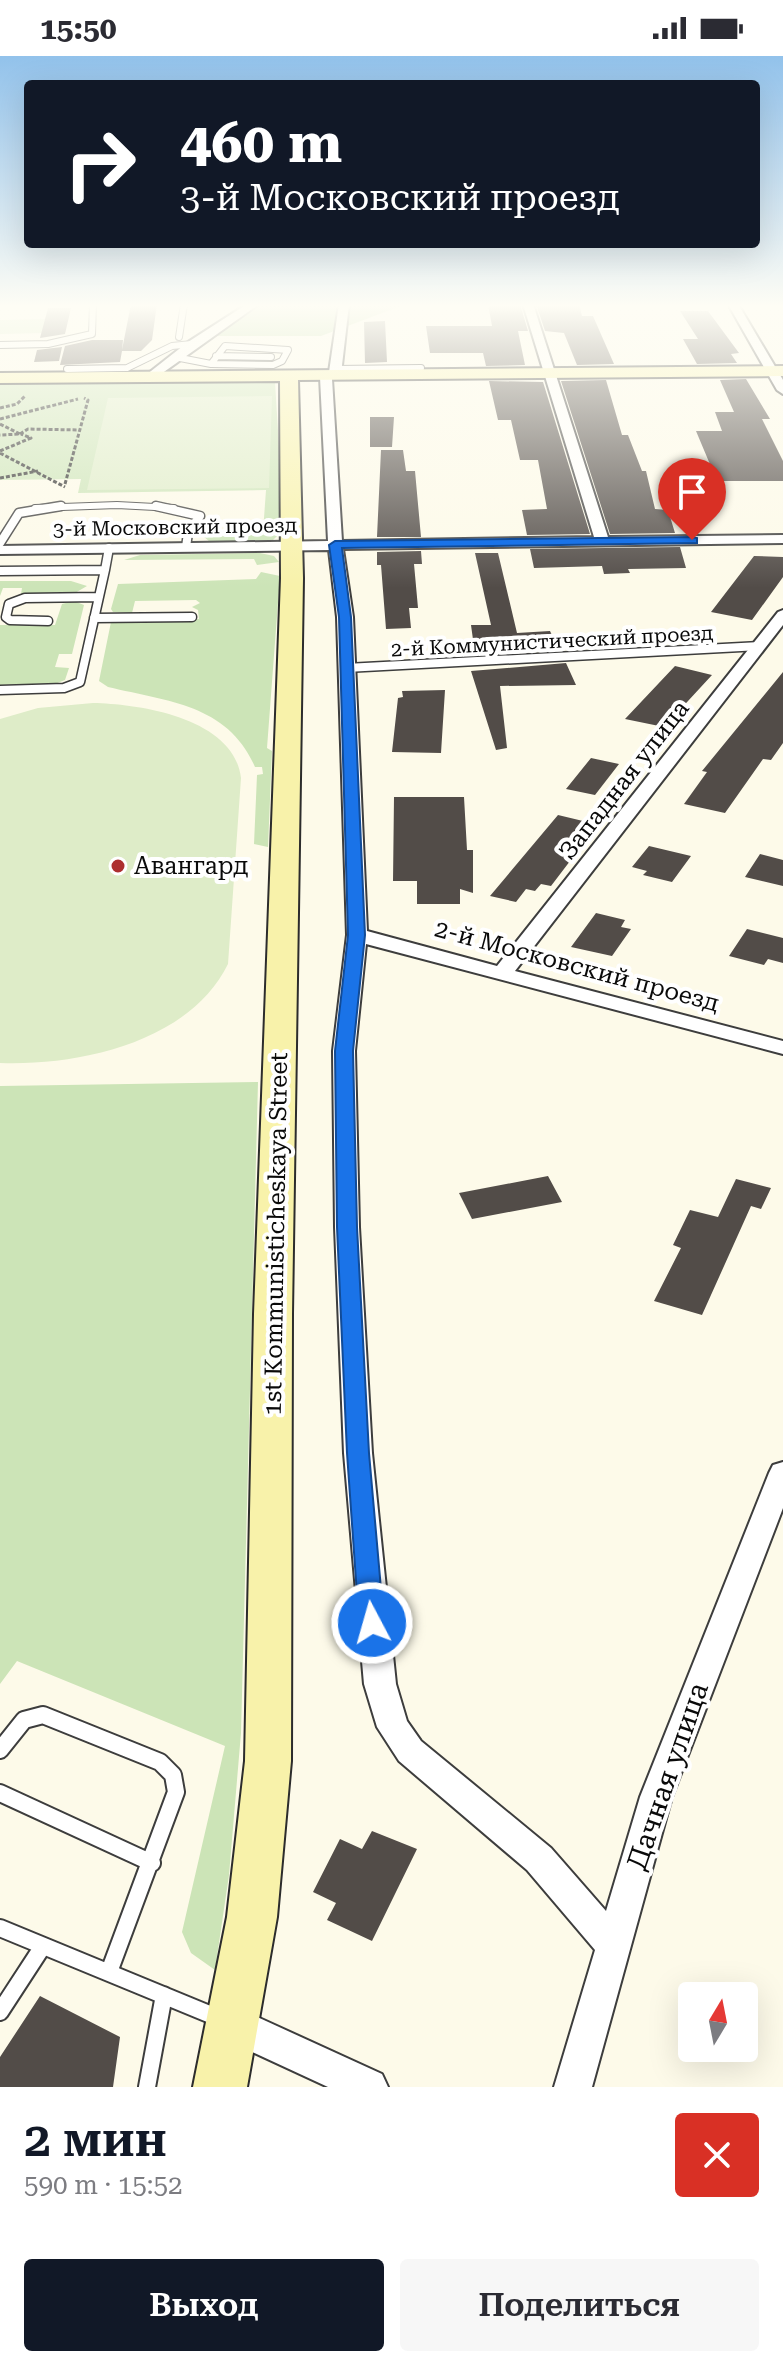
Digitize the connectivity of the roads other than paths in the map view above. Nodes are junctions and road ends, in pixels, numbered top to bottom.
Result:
1 (288, 399) edge
2 (332, 399) edge
3 (556, 399) edge
4 (783, 539) edge
5 (602, 541) junction
6 (0, 543) edge
7 (292, 545) junction
8 (335, 545) junction
9 (186, 547) junction
10 (109, 548) junction
11 (0, 550) edge
12 (105, 570) junction
13 (0, 571) edge
14 (98, 597) junction
15 (783, 615) edge
16 (192, 617) dead end
17 (94, 618) junction
18 (48, 621) dead end
19 (760, 646) junction
20 (346, 668) junction
21 (0, 690) edge
22 (357, 935) junction
23 (502, 973) junction
24 (783, 1048) edge
25 (783, 1473) edge
26 (0, 1750) edge
27 (0, 1793) edge
28 (152, 1863) junction
29 (0, 1928) edge
30 (613, 1945) junction
31 (43, 1946) junction
32 (109, 1972) junction
33 (164, 1995) junction
34 (0, 2012) edge
35 (233, 2024) junction
36 (147, 2087) edge
37 (220, 2087) edge
38 (369, 2087) edge
39 (573, 2087) edge

1 - 7 street, 1st Kommunisticheskaya Street
2 - 8 street
3 - 5 street
4 - 5 street, 3-й Московский проезд
5 - 8 street, 3-й Московский проезд
6 - 9 lane
7 - 8 street, 3-й Московский проезд
7 - 9 street, 3-й Московский проезд
7 - 35 street, 1st Kommunisticheskaya Street
8 - 20 street
9 - 10 street, 3-й Московский проезд
10 - 11 street, 3-й Московский проезд
10 - 12 lane
12 - 13 lane
12 - 14 lane
14 - 17 lane
14 - 18 lane
15 - 19 street, Западная улица
16 - 17 lane
17 - 21 lane
19 - 20 lane, 2-й Коммунистический проезд
19 - 23 street, Западная улица
20 - 22 street
22 - 23 street, 2-й Московский проезд
22 - 30 street
23 - 24 street, 2-й Московский проезд
25 - 30 street, Дачная улица
26 - 28 lane
27 - 28 lane
28 - 32 lane
29 - 31 lane
30 - 39 street, Дачная улица
31 - 32 lane
31 - 34 lane
32 - 33 lane
33 - 35 lane
33 - 36 lane
35 - 37 street, 1st Kommunisticheskaya Street
35 - 38 street

